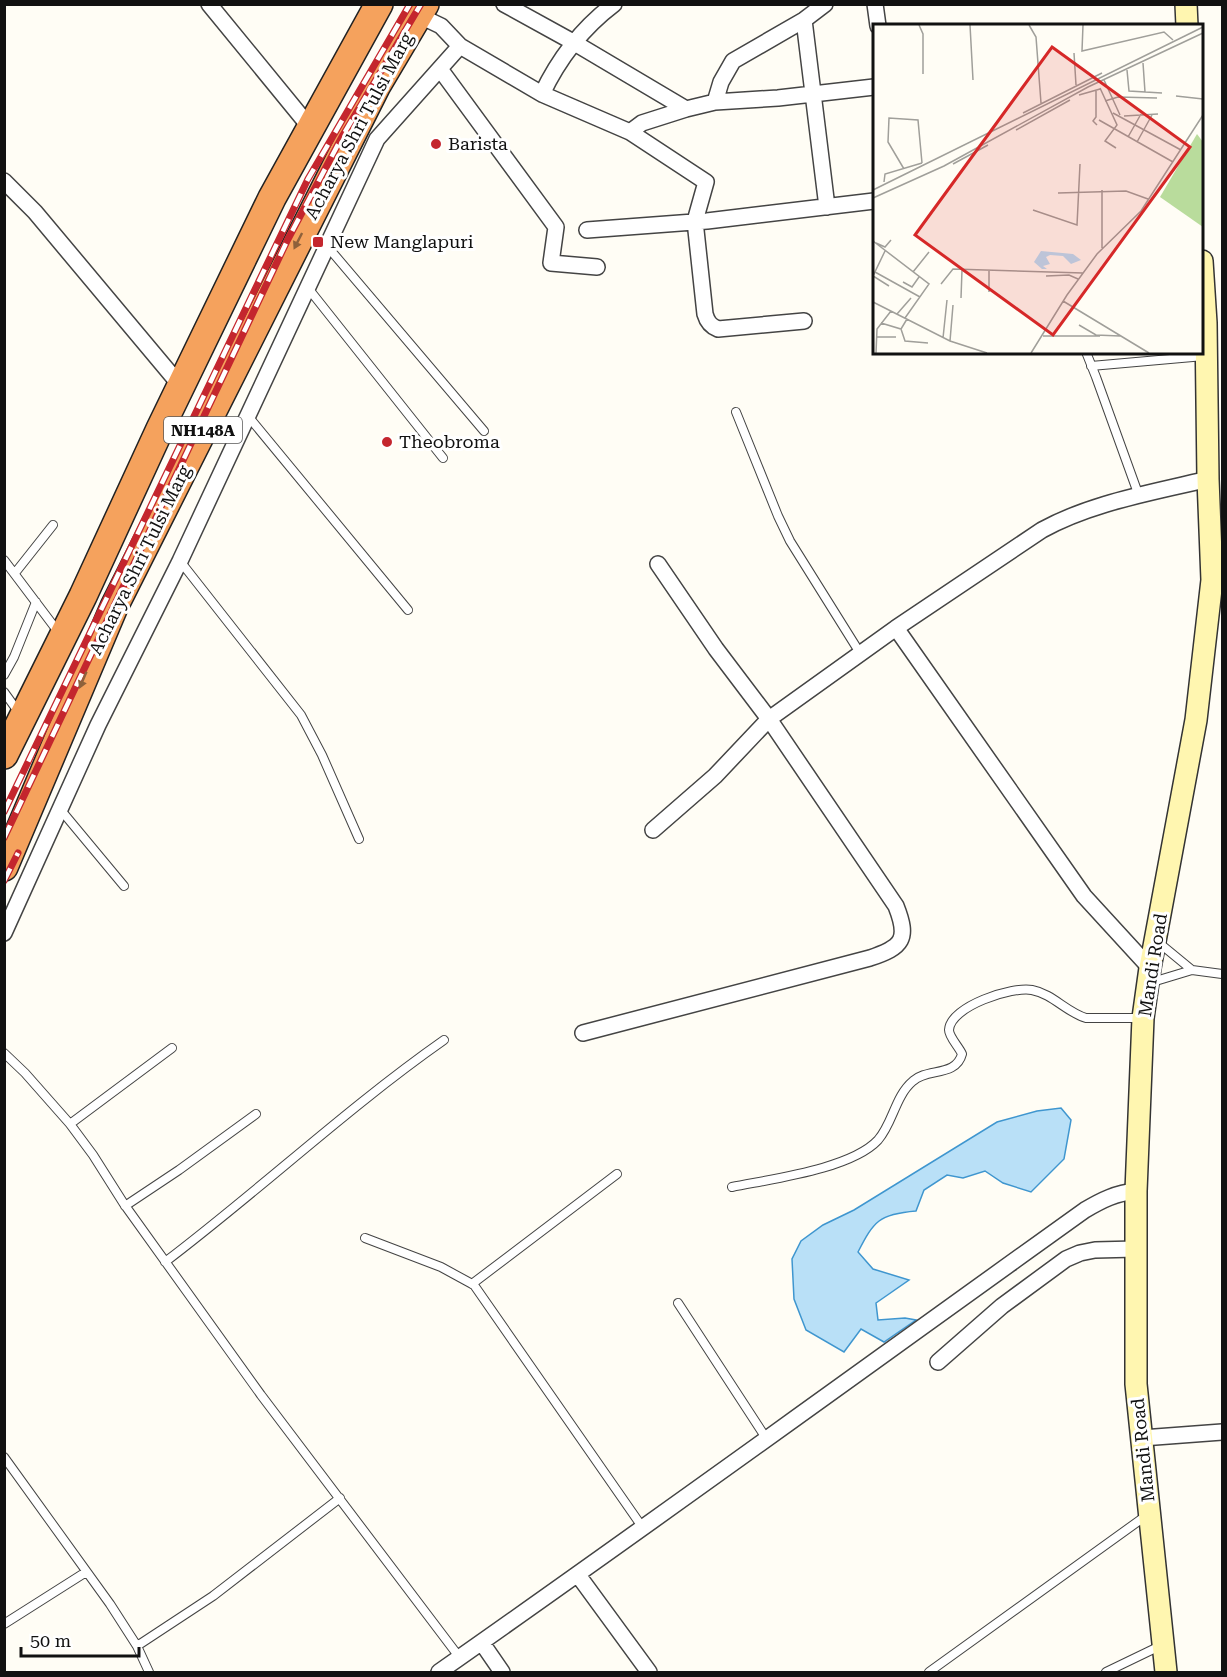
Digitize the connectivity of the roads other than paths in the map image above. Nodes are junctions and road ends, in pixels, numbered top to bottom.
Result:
1 (210, 4) edge
2 (370, 4) edge
3 (379, 4) edge
4 (504, 4) edge
5 (614, 4) edge
6 (825, 4) edge
7 (875, 4) edge
8 (1186, 4) edge
9 (421, 10) edge
10 (804, 20) junction
11 (878, 24) edge
12 (1187, 24) edge
13 (573, 42) junction
14 (459, 46) junction
15 (350, 55) junction
16 (386, 69) junction
17 (440, 69) junction
18 (873, 87) edge
19 (542, 94) junction
20 (812, 95) junction
21 (715, 102) junction
22 (686, 109) junction
23 (304, 120) junction
24 (630, 132) junction
25 (4, 181) edge
26 (873, 201) edge
27 (827, 207) junction
28 (695, 221) junction
29 (587, 230) dead end
30 (327, 246) junction
31 (597, 267) dead end
32 (1203, 285) edge
33 (308, 288) junction
34 (804, 321) dead end
35 (1087, 354) edge
36 (1206, 356) junction
37 (1091, 366) junction
38 (174, 378) junction
39 (736, 412) dead end
40 (248, 416) junction
41 (484, 431) dead end
42 (443, 458) dead end
43 (1208, 479) junction
44 (1139, 496) junction
45 (53, 525) dead end
46 (4, 560) edge
47 (180, 561) junction
48 (658, 564) dead end
49 (15, 573) junction
50 (36, 602) junction
51 (408, 610) dead end
52 (896, 628) junction
53 (56, 629) junction
54 (860, 653) junction
55 (4, 675) edge
56 (4, 692) edge
57 (17, 710) junction
58 (769, 718) junction
59 (4, 734) edge
60 (4, 755) edge
61 (60, 809) junction
62 (653, 830) dead end
63 (359, 839) dead end
64 (4, 867) edge
65 (124, 886) dead end
66 (4, 933) edge
67 (1155, 940) junction
68 (1192, 969) junction
69 (1222, 974) edge
70 (1149, 976) junction
71 (1143, 1018) junction
72 (583, 1033) dead end
73 (444, 1040) dead end
74 (172, 1048) dead end
75 (4, 1053) edge
76 (256, 1114) dead end
77 (70, 1124) junction
78 (617, 1174) dead end
79 (732, 1187) dead end
80 (1136, 1191) junction
81 (125, 1206) junction
82 (366, 1238) dead end
83 (1136, 1249) junction
84 (165, 1262) junction
85 (472, 1284) junction
86 (678, 1303) dead end
87 (938, 1362) dead end
88 (1222, 1432) edge
89 (766, 1438) junction
90 (1142, 1438) junction
91 (4, 1457) edge
92 (340, 1498) junction
93 (1150, 1512) junction
94 (643, 1528) junction
95 (86, 1572) junction
96 (578, 1575) junction
97 (4, 1624) edge
98 (482, 1643) junction
99 (1164, 1644) junction
100 (137, 1646) junction
101 (460, 1658) junction
102 (149, 1672) edge
103 (439, 1672) edge
104 (502, 1672) edge
105 (649, 1672) edge
106 (929, 1672) edge
107 (1106, 1672) edge
108 (1166, 1672) edge

1 - 23 street
2 - 23 street
3 - 15 highway, Acharya Shri Tulsi Marg / NH148A
4 - 13 street
5 - 13 street
6 - 10 street
7 - 11 street
8 - 12 street
9 - 14 street
9 - 16 highway, Acharya Shri Tulsi Marg / NH148A
10 - 20 street
10 - 21 street
13 - 19 street
13 - 22 street
14 - 17 street
14 - 19 street
15 - 16 highway
15 - 60 highway, Acharya Shri Tulsi Marg / NH148A
16 -> 64 highway, Acharya Shri Tulsi Marg / NH148A
17 - 30 street
17 - 31 street
18 - 20 street
19 - 24 street
20 - 21 street
20 - 27 street
21 - 22 street
22 - 24 street
23 - 38 street
24 - 28 street
25 - 38 street
26 - 27 street
27 - 28 street
28 - 29 street
28 - 34 street
30 - 33 street
30 - 41 lane
32 - 36 street, Mandi Road
33 - 40 street
33 - 42 lane
35 - 37 lane
36 - 37 lane
36 - 43 street, Mandi Road
37 - 44 lane
38 - 53 street
39 - 54 lane
40 - 47 street
40 - 51 lane
43 - 44 street
43 - 67 street, Mandi Road
44 - 52 street
45 - 49 lane
46 - 49 lane
47 - 61 street
47 - 63 lane
48 - 58 street
49 - 50 lane
50 - 53 lane
50 - 55 lane
52 - 54 street
52 - 70 street
53 - 57 street
54 - 58 street
56 - 57 lane
57 - 59 street
58 - 62 street
58 - 72 street
61 - 65 lane
61 - 66 street
67 - 68 lane
67 - 70 street, Mandi Road
68 - 69 lane
68 - 70 lane
70 - 71 street, Mandi Road
71 - 79 lane
71 - 80 street, Mandi Road
73 - 84 lane
74 - 77 lane
75 - 77 lane
76 - 81 lane
77 - 81 lane
78 - 85 lane
80 - 83 street, Mandi Road
80 - 89 street
81 - 84 lane
82 - 85 lane
83 - 87 street
83 - 90 street, Mandi Road
84 - 92 lane
85 - 94 lane
86 - 89 lane
88 - 90 street
89 - 94 street
90 - 93 street, Mandi Road
91 - 95 lane
92 - 100 lane
92 - 101 lane
93 - 99 street, Mandi Road
93 - 106 lane
94 - 96 street
95 - 97 lane
95 - 100 lane
96 - 98 street
96 - 105 street
98 - 101 street
98 - 104 street
99 - 107 lane
99 - 108 street, Mandi Road
100 - 102 lane
101 - 103 street

